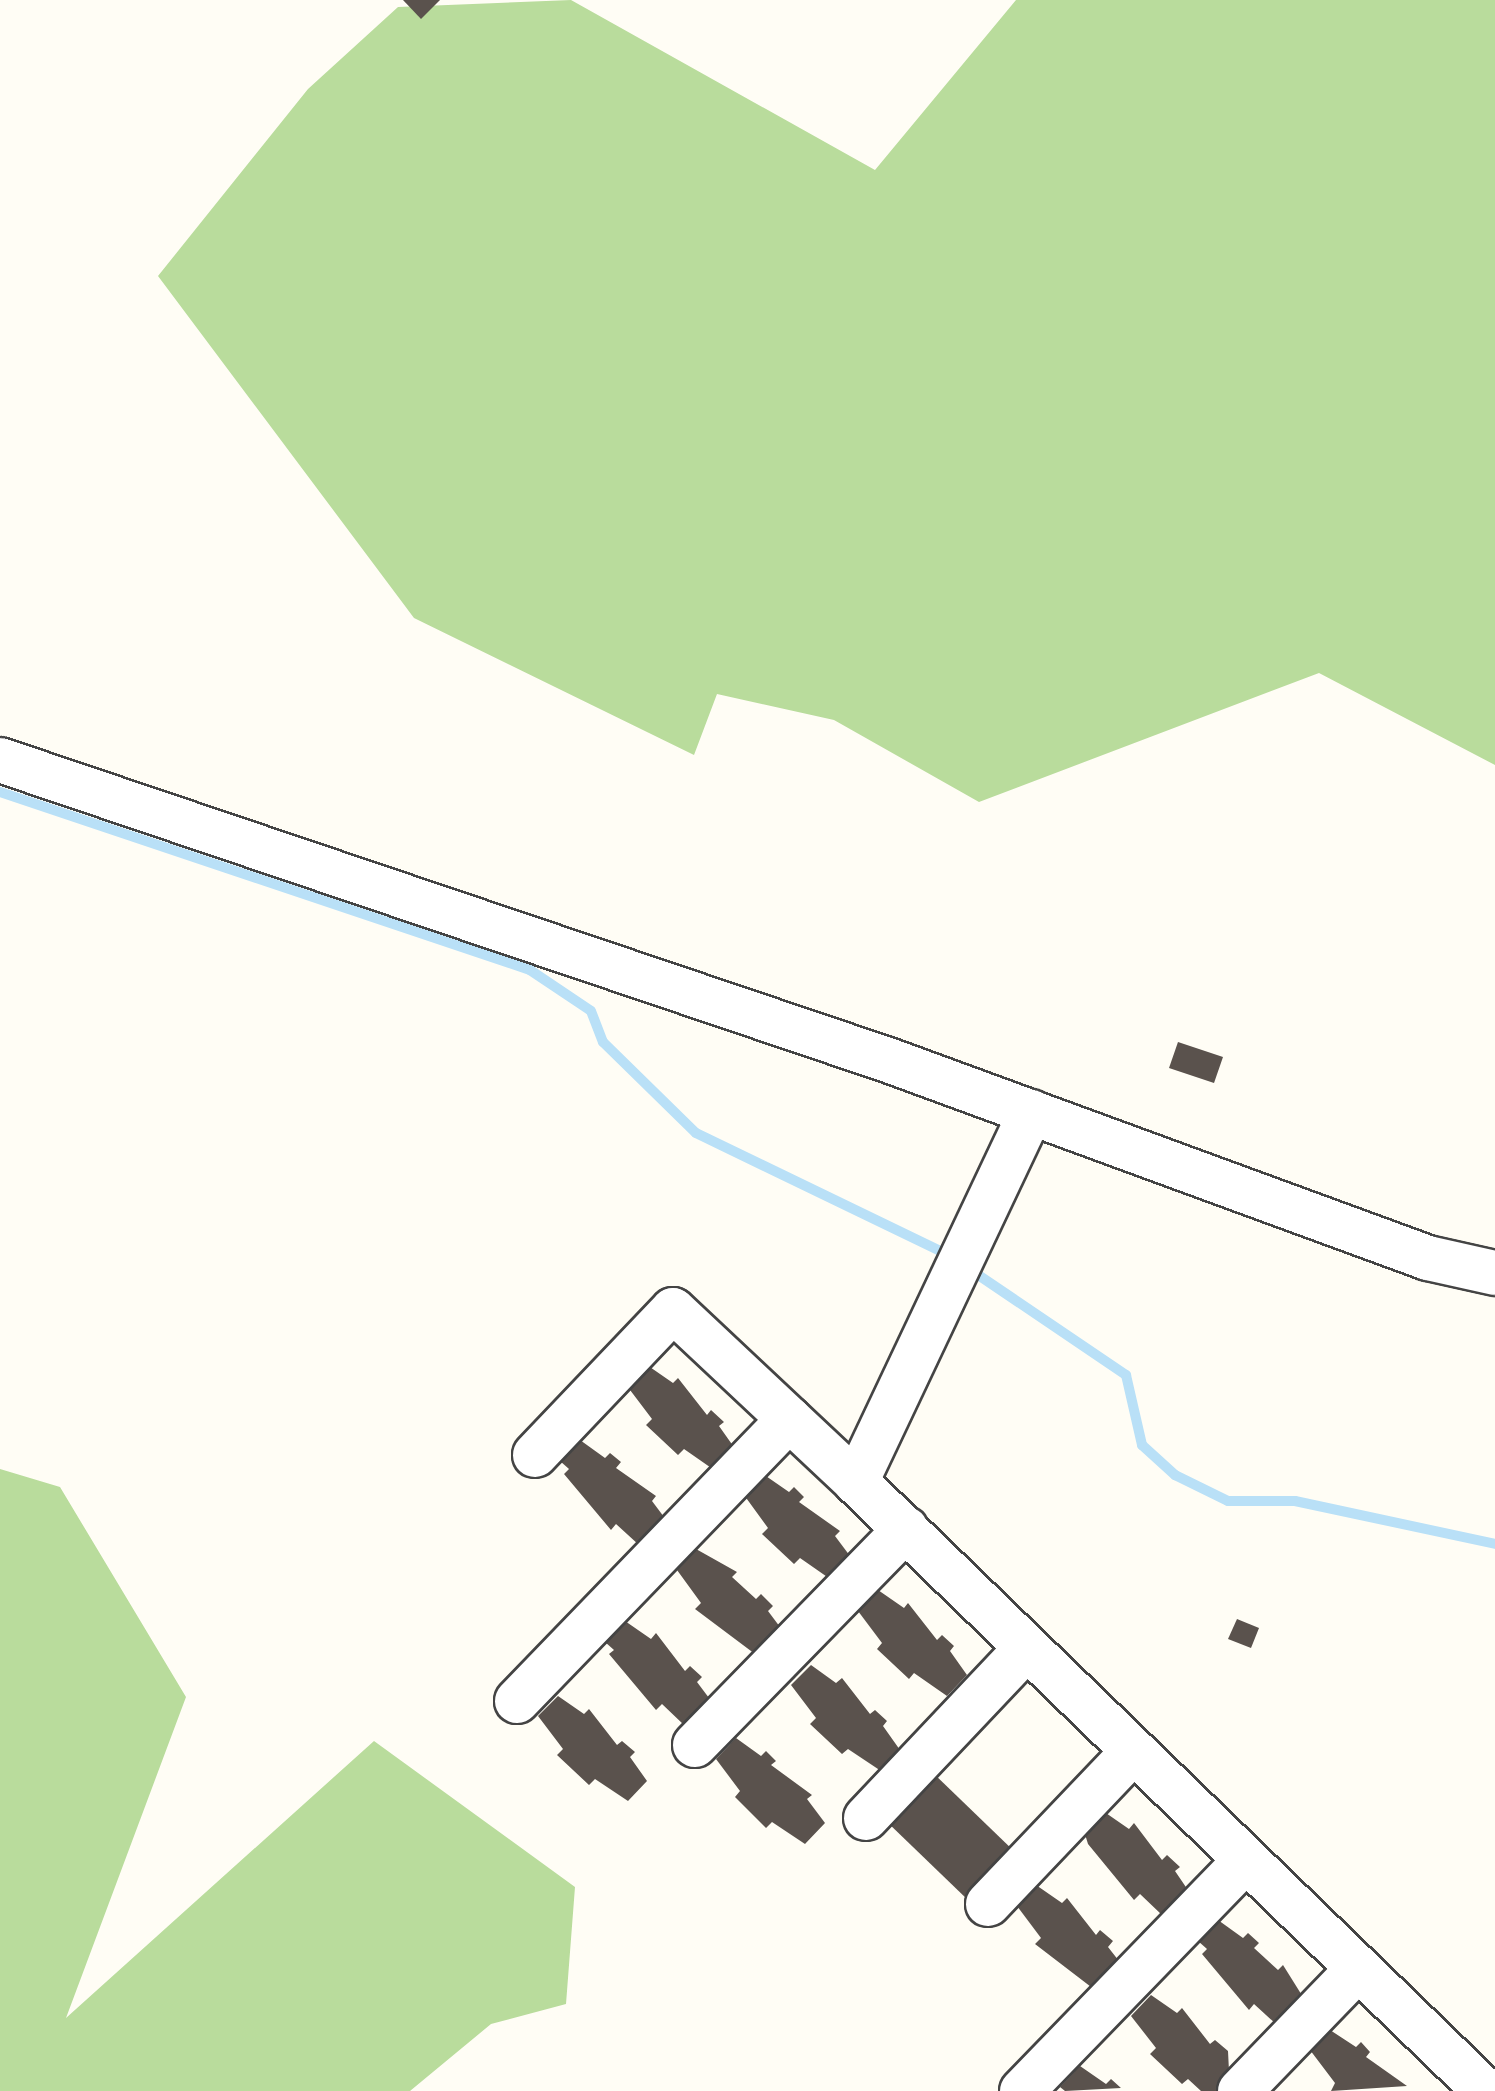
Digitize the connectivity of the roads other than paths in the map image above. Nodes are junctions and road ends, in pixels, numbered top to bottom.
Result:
1 (0, 760) edge
2 (1031, 1112) junction
3 (1495, 1273) edge
4 (789, 1419) junction
5 (535, 1455) dead end
6 (856, 1482) junction
7 (906, 1529) junction
8 (1025, 1650) junction
9 (517, 1701) dead end
10 (695, 1745) dead end
11 (1132, 1753) junction
12 (866, 1818) dead end
13 (1245, 1861) junction
14 (988, 1904) dead end
15 (1358, 1969) junction
16 (1473, 2087) edge
17 (1022, 2091) edge
18 (1240, 2091) edge

1 - 2 street
2 - 3 street
2 - 6 street
4 - 5 street
4 - 6 street
4 - 9 street
6 - 7 street
7 - 8 street
7 - 10 street
8 - 11 street
8 - 12 street
11 - 13 street
11 - 14 street
13 - 15 street
13 - 17 street
15 - 16 street
15 - 18 street

